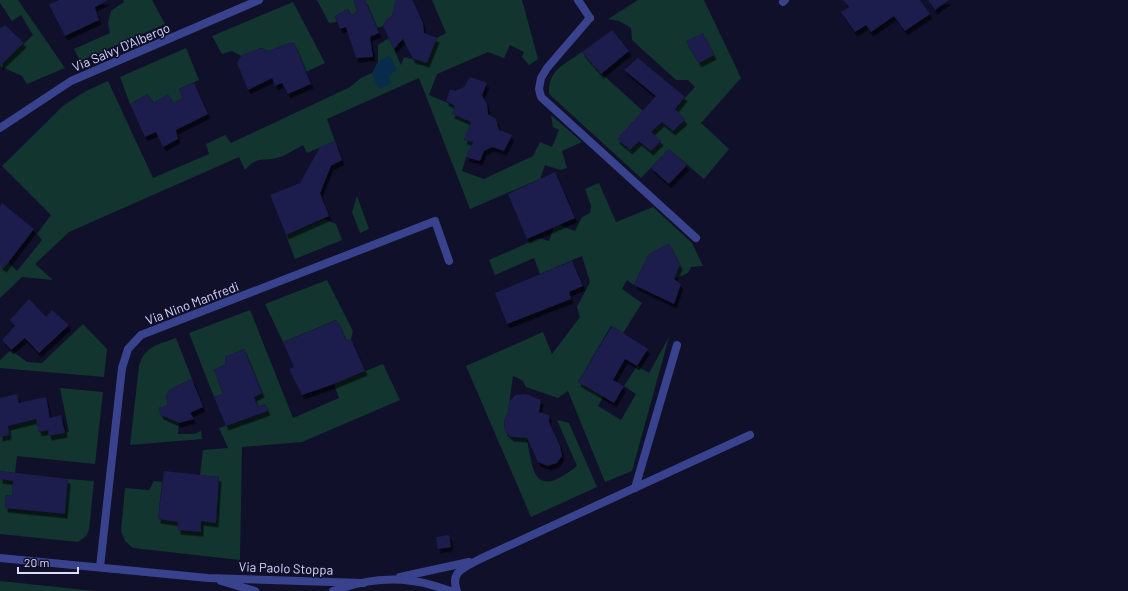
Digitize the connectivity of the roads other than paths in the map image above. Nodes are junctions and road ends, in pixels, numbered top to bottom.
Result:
1 (259, 0) edge
2 (578, 0) edge
3 (0, 128) edge
4 (696, 238) dead end
5 (449, 261) dead end
6 (677, 345) dead end
7 (750, 436) dead end
8 (635, 488) junction
9 (0, 558) edge
10 (480, 559) junction
11 (100, 567) junction
12 (208, 578) junction
13 (382, 580) junction
14 (363, 582) junction
15 (256, 591) edge
16 (333, 591) edge
17 (451, 591) edge
18 (457, 591) edge

1 - 3 street, Via Salvy D'Albergo
2 - 4 street
5 - 11 street, Via Nino Manfredi
6 - 8 street
7 - 8 street
8 - 10 street
9 - 11 street, Via Paolo Stoppa
10 - 13 street
10 - 18 street
11 - 12 street, Via Paolo Stoppa
12 - 14 street, Via Paolo Stoppa
12 - 15 street, Via Paolo Stoppa
13 - 14 street
13 - 17 street
14 - 16 street

